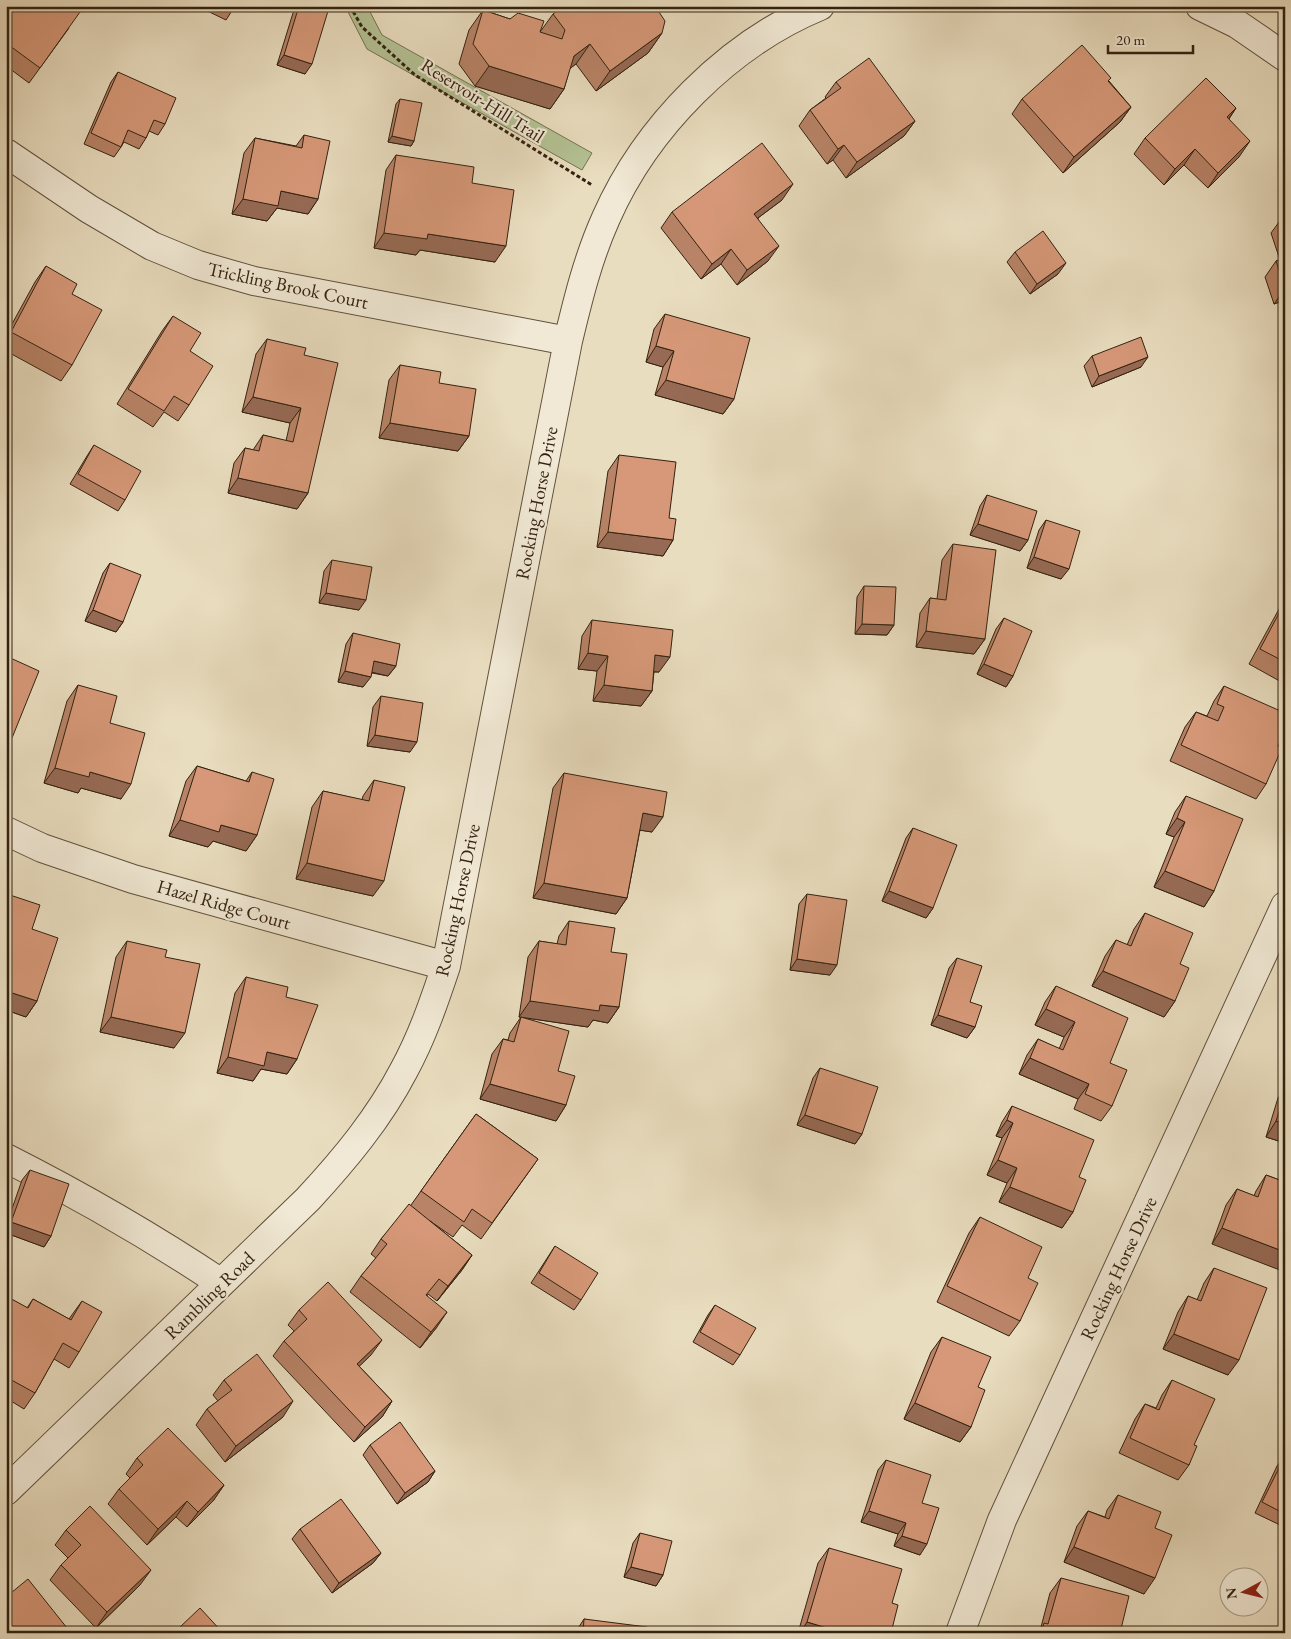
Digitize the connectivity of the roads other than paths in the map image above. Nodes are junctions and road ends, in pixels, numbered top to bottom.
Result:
1 (820, 6) edge
2 (1200, 6) edge
3 (1285, 57) edge
4 (6, 154) edge
5 (568, 341) junction
6 (6, 831) edge
7 (1285, 906) edge
8 (446, 966) junction
9 (396, 1085) joint
10 (6, 1158) edge
11 (221, 1283) junction
12 (6, 1491) edge
13 (960, 1633) edge

1 - 5 street, Rocking Horse Drive
2 - 3 street
4 - 5 street, Trickling Brook Court
5 - 8 street, Rocking Horse Drive
6 - 8 street, Hazel Ridge Court
7 - 13 street, Rocking Horse Drive
8 - 9 street, Rocking Horse Drive
9 - 11 street, Rambling Road
10 - 11 street
11 - 12 street, Rambling Road

